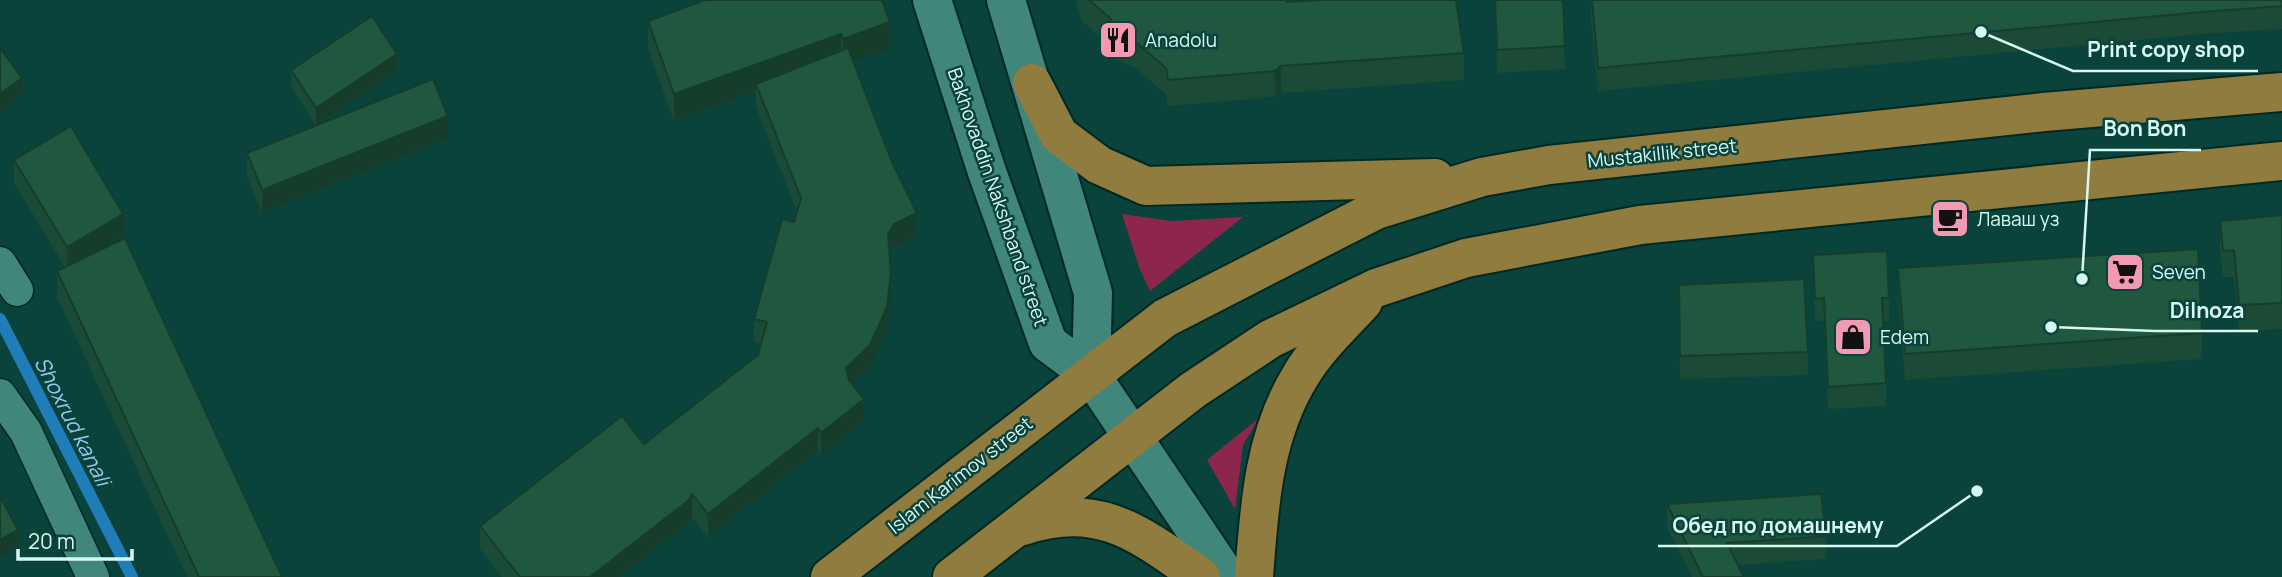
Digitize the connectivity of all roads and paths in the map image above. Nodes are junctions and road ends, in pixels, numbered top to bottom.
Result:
1 (932, 0) edge
2 (1006, 0) edge
3 (1032, 83) junction
4 (2282, 92) edge
5 (2282, 161) edge
6 (1482, 177) junction
7 (0, 262) edge
8 (1376, 288) junction
9 (18, 290) dead end
10 (1091, 375) junction
11 (0, 395) edge
12 (1132, 435) junction
13 (1015, 528) junction
14 (93, 577) edge
15 (830, 577) edge
16 (952, 577) edge
17 (1201, 577) edge
18 (1227, 577) edge
19 (1254, 577) edge

1 - 10 main road, Bakhovaddin Nakshband street
2 - 3 main road
3 - 6 main road
3 - 10 main road
4 - 6 main road, Mustakillik street
5 - 8 main road
6 - 10 main road, Mustakillik street
7 - 9 street
8 - 12 main road
8 - 19 main road
10 - 12 main road, Bakhovaddin Nakshband street
10 - 15 main road, Islam Karimov street
11 - 14 street
12 - 13 main road
12 - 18 main road, Bakhovaddin Nakshband street
13 - 16 main road
13 - 17 main road

